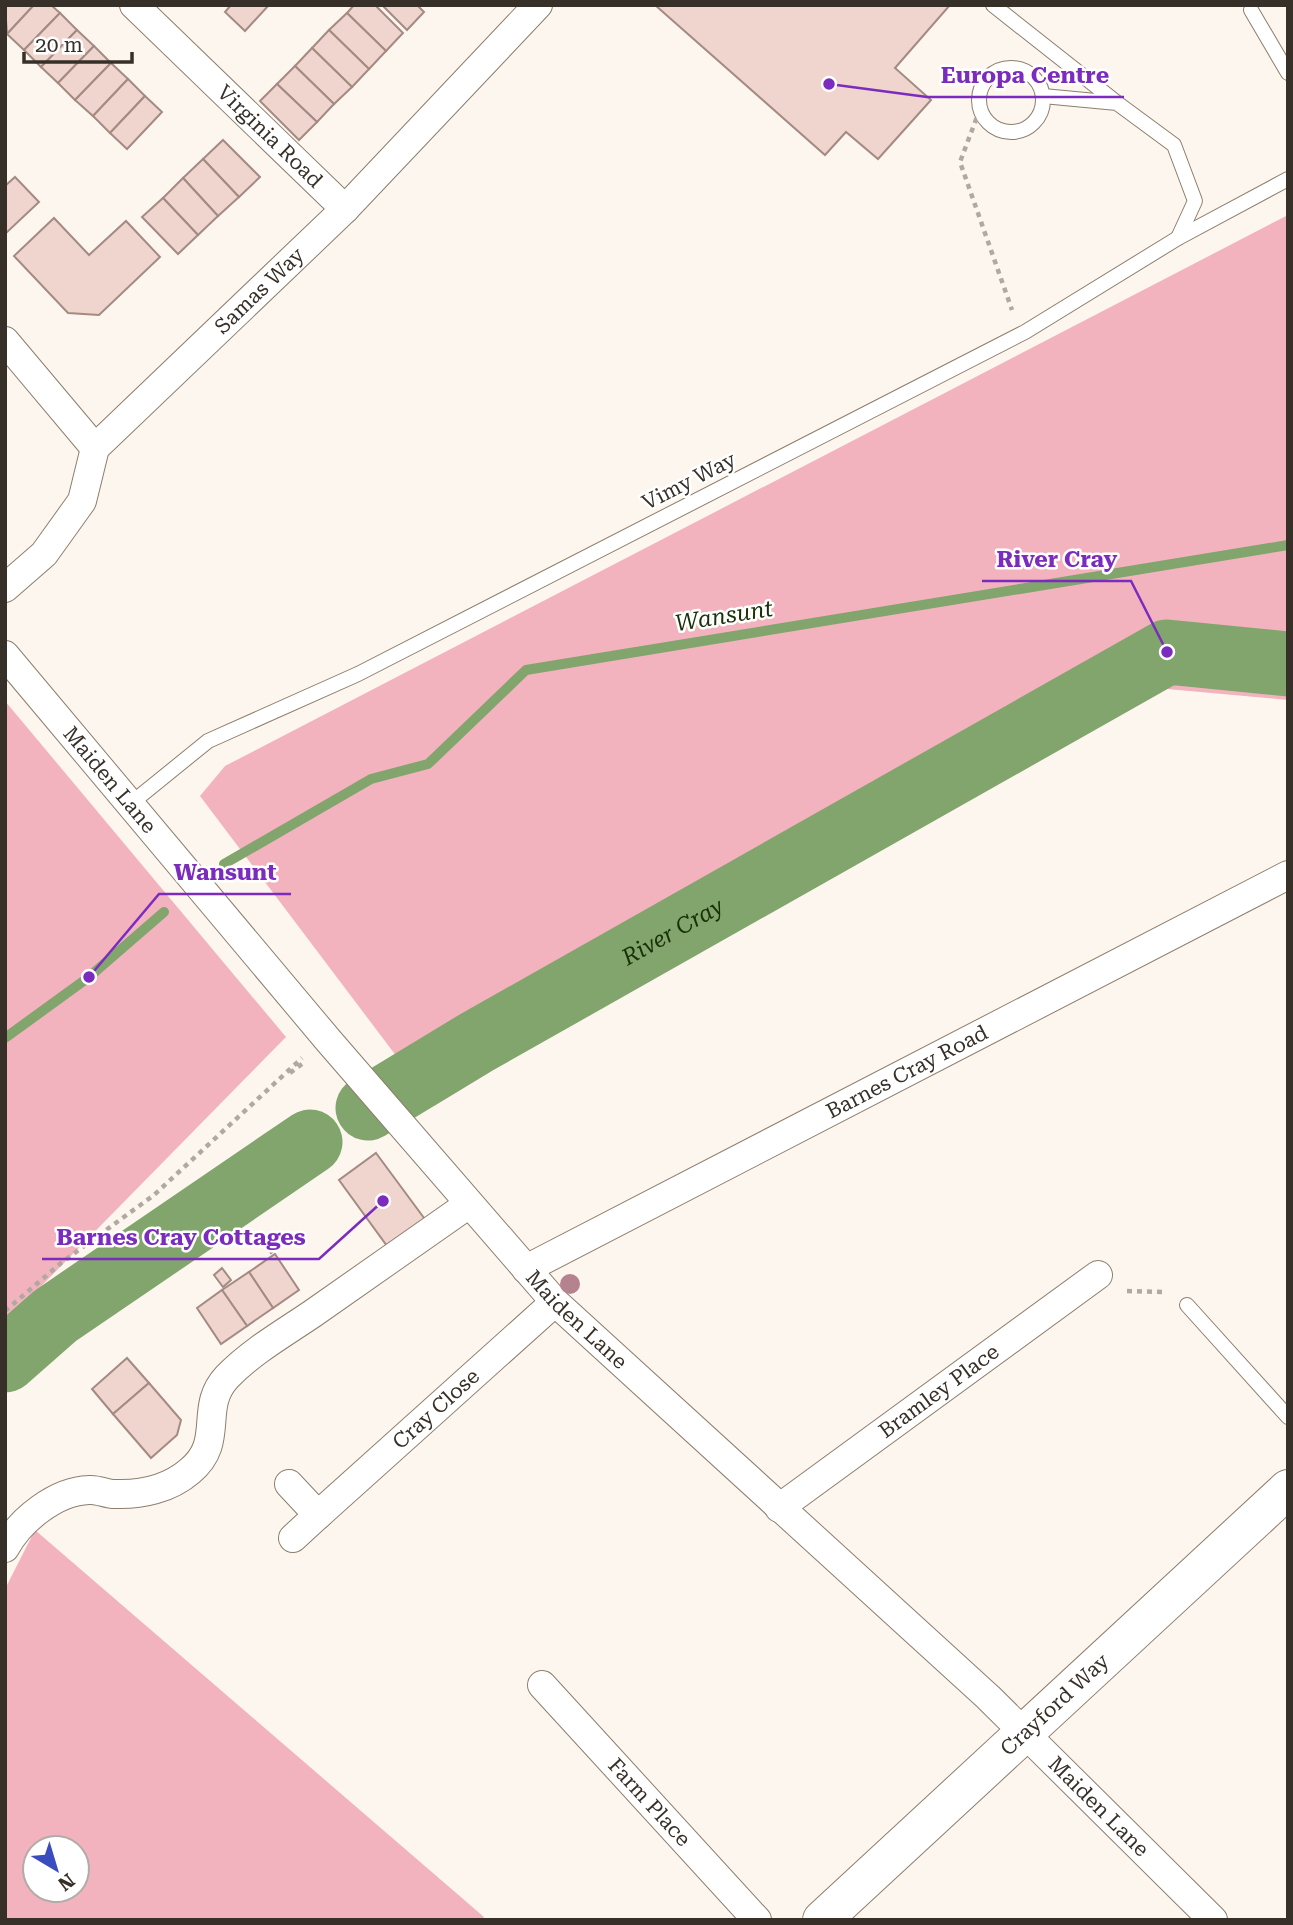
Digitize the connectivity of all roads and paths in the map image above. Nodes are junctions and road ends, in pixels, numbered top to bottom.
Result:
1 (134, 5) edge
2 (538, 5) edge
3 (993, 5) edge
4 (1251, 10) dead end
5 (1288, 73) edge
6 (1043, 96) junction
7 (1117, 103) junction
8 (980, 109) junction
9 (1288, 179) edge
10 (345, 209) junction
11 (1178, 239) junction
12 (1013, 315) dead end
13 (5, 341) edge
14 (95, 447) junction
15 (5, 588) edge
16 (5, 654) edge
17 (129, 805) junction
18 (1288, 875) edge
19 (310, 1058) dead end
20 (469, 1204) junction
21 (526, 1269) junction
22 (1098, 1275) joint
23 (555, 1302) junction
24 (1187, 1306) joint
25 (5, 1311) edge
26 (1288, 1417) edge
27 (289, 1484) dead end
28 (1288, 1489) edge
29 (779, 1508) junction
30 (318, 1515) junction
31 (293, 1538) dead end
32 (5, 1548) edge
33 (542, 1685) dead end
34 (1024, 1731) junction
35 (757, 1920) edge
36 (822, 1920) edge
37 (1213, 1920) edge

1 - 10 street, Virginia Road
2 - 10 street, Samas Way
3 - 7 lane
4 - 5 lane
6 - 7 lane
6 - 8 lane
6 - 8 lane
7 - 11 lane
8 - 12 path
9 - 11 lane, Vimy Way
10 - 14 street, Samas Way
11 - 17 lane, Vimy Way
13 - 14 street
14 - 15 street
16 - 17 street, Maiden Lane
17 - 20 street, Maiden Lane
18 - 21 street, Barnes Cray Road
19 - 25 path
20 - 21 street, Maiden Lane
20 - 32 street
21 - 23 street, Maiden Lane
22 - 24 path
22 - 29 street, Bramley Place
23 - 29 street, Maiden Lane
23 - 30 street, Cray Close
24 - 26 lane
27 - 30 street
28 - 34 main road, Crayford Way
29 - 34 street, Maiden Lane
30 - 31 street, Cray Close
33 - 35 street, Farm Place
34 - 36 main road, Crayford Way
34 - 37 street, Maiden Lane

